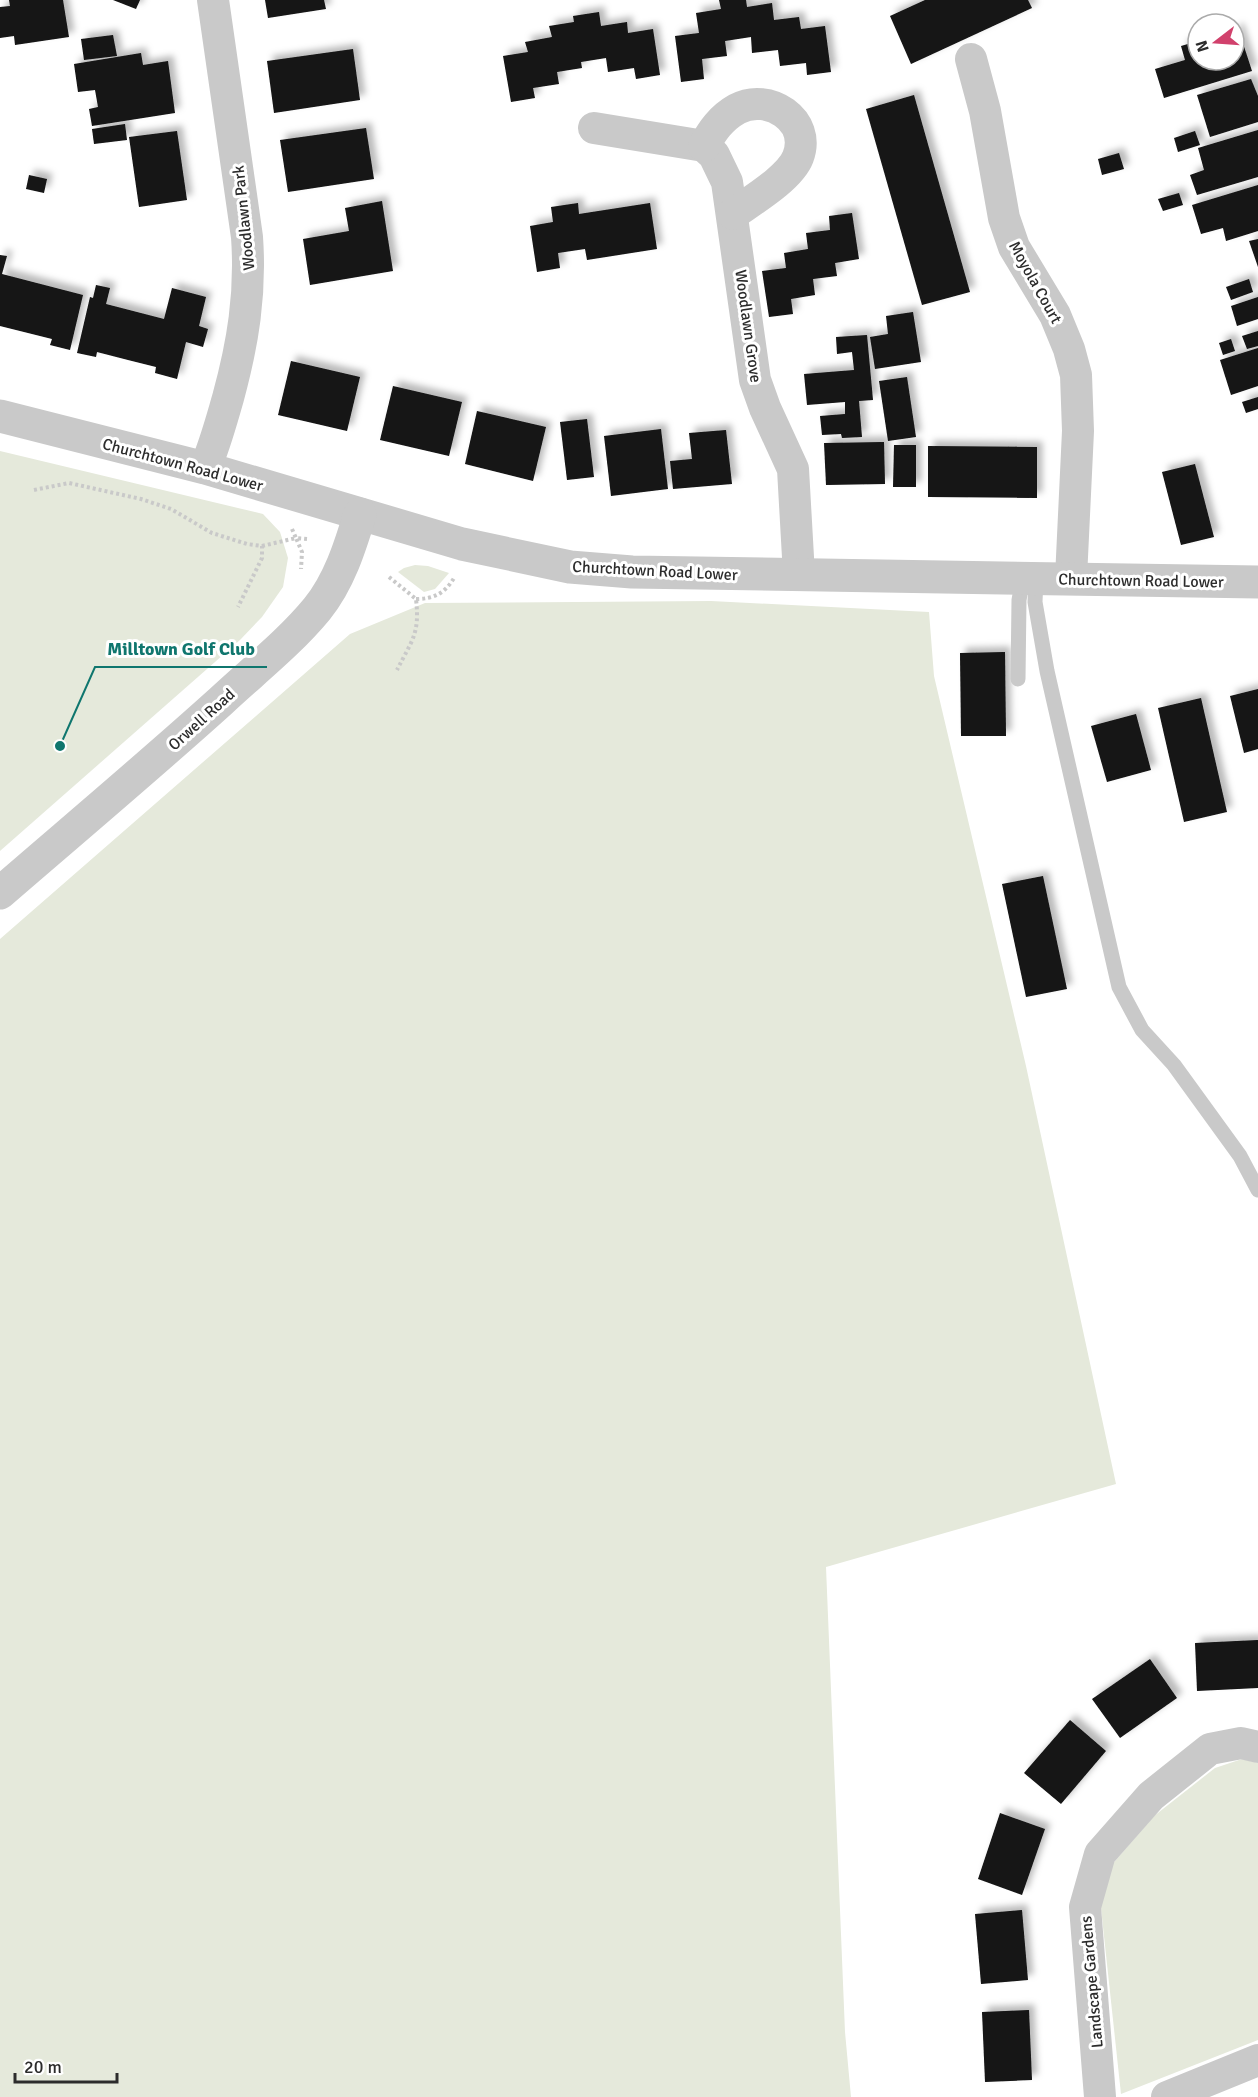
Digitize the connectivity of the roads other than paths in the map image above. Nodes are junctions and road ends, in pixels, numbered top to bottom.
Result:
1 (213, 0) edge
2 (971, 59) dead end
3 (594, 128) dead end
4 (704, 146) junction
5 (733, 214) junction
6 (0, 416) edge
7 (205, 468) junction
8 (360, 514) junction
9 (799, 575) junction
10 (1029, 578) junction
11 (1071, 578) junction
12 (1258, 582) edge
13 (1018, 679) dead end
14 (0, 893) edge
15 (1258, 1190) edge
16 (1258, 1747) edge
17 (1258, 2060) edge
18 (1100, 2097) edge
19 (1167, 2097) edge

1 - 7 street, Woodlawn Park
2 - 11 street, Moyola Court
3 - 4 street
4 - 5 street, Woodlawn Grove
4 - 5 street
5 - 9 street, Woodlawn Grove
6 - 7 street, Churchtown Road Lower
7 - 8 street, Churchtown Road Lower
8 - 9 street, Churchtown Road Lower
8 - 14 street, Orwell Road
9 - 10 street, Churchtown Road Lower
10 - 11 street, Churchtown Road Lower
10 - 13 lane
10 - 15 lane
11 - 12 street, Churchtown Road Lower
16 - 18 street, Landscape Gardens
17 - 19 street

